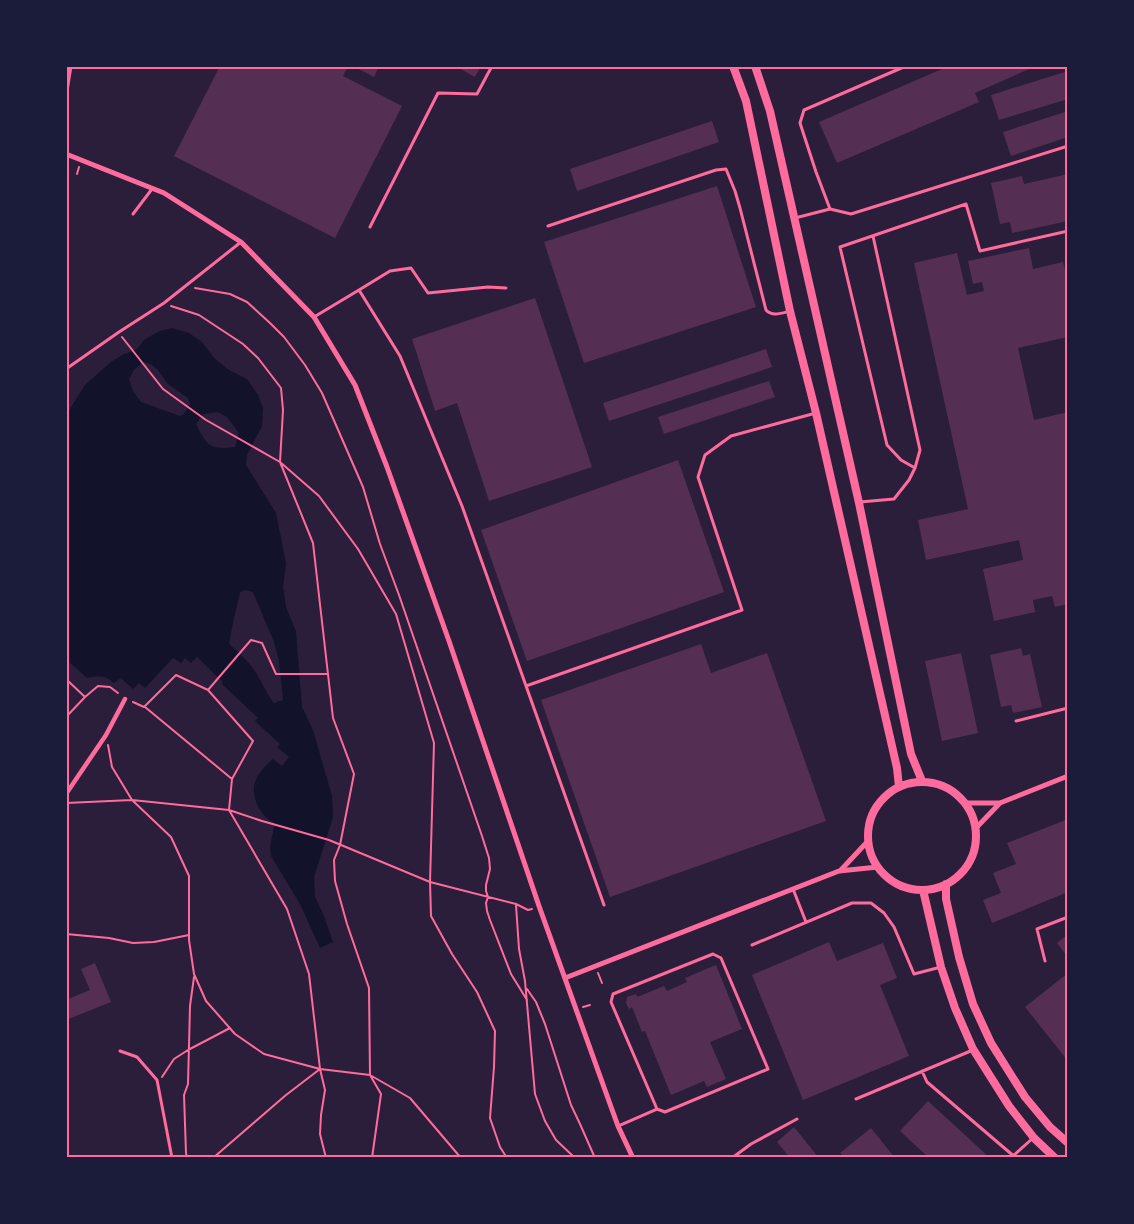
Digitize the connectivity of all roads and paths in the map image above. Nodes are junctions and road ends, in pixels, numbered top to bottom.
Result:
1 (70, 66) edge
2 (492, 66) edge
3 (733, 66) edge
4 (754, 66) edge
5 (906, 66) edge
6 (66, 91) edge
7 (1068, 146) edge
8 (66, 154) edge
9 (152, 188) junction
10 (830, 208) junction
11 (133, 214) dead end
12 (794, 218) junction
13 (548, 226) dead end
14 (370, 227) dead end
15 (1068, 231) edge
16 (874, 236) junction
17 (241, 242) junction
18 (186, 286) junction
19 (506, 288) dead end
20 (360, 290) junction
21 (164, 303) junction
22 (790, 311) junction
23 (314, 317) junction
24 (118, 332) junction
25 (66, 369) edge
26 (816, 413) junction
27 (280, 462) junction
28 (915, 468) junction
29 (859, 502) junction
30 (328, 674) junction
31 (66, 679) edge
32 (526, 686) junction
33 (208, 690) junction
34 (85, 697) junction
35 (125, 699) junction
36 (144, 707) junction
37 (1068, 708) edge
38 (66, 717) edge
39 (1016, 721) dead end
40 (106, 735) junction
41 (1068, 776) edge
42 (232, 778) junction
43 (922, 781) junction
44 (899, 787) junction
45 (66, 794) edge
46 (132, 800) junction
47 (66, 803) edge
48 (966, 803) junction
49 (1000, 803) junction
50 (229, 810) junction
51 (976, 828) junction
52 (868, 841) junction
53 (340, 845) junction
54 (878, 867) junction
55 (840, 871) junction
56 (430, 882) junction
57 (946, 884) junction
58 (793, 889) junction
59 (923, 890) junction
60 (488, 897) junction
61 (516, 904) junction
62 (604, 905) dead end
63 (539, 906) junction
64 (1068, 917) edge
65 (806, 922) junction
66 (66, 934) edge
67 (189, 935) junction
68 (752, 945) dead end
69 (1045, 960) dead end
70 (941, 966) junction
71 (194, 974) junction
72 (565, 978) junction
73 (526, 987) junction
74 (527, 1000) junction
75 (230, 1028) junction
76 (973, 1049) junction
77 (188, 1050) junction
78 (120, 1051) dead end
79 (320, 1069) junction
80 (922, 1071) junction
81 (370, 1075) junction
82 (158, 1086) junction
83 (856, 1099) dead end
84 (657, 1109) junction
85 (797, 1119) dead end
86 (618, 1126) junction
87 (1034, 1138) junction
88 (1068, 1143) edge
89 (1015, 1156) edge
90 (172, 1158) edge
91 (187, 1158) edge
92 (213, 1158) edge
93 (326, 1158) edge
94 (372, 1158) edge
95 (461, 1158) edge
96 (507, 1158) edge
97 (575, 1158) edge
98 (595, 1158) edge
99 (633, 1158) edge
100 (732, 1158) edge
101 (1056, 1158) edge

1 - 6 street
2 - 14 lane
3 - 22 street
4 - 12 street
5 - 10 lane
7 - 10 lane
8 - 9 street
9 - 11 lane
9 - 17 street
10 - 12 lane
12 - 29 street
13 - 22 lane
15 - 16 lane
16 - 28 lane
16 - 28 lane
17 - 18 lane
17 - 23 street
18 - 21 lane
18 - 60 path
19 - 20 lane
20 - 23 lane
20 - 32 lane
21 - 24 lane
21 - 27 path
22 - 26 street
23 - 63 street
24 - 25 lane
24 - 27 path
26 - 32 lane
26 - 44 street
27 - 30 path
27 - 56 path
28 - 29 lane
29 - 43 street
30 - 33 path
30 - 53 path
31 - 34 path
32 - 62 lane
33 - 36 path
33 - 42 path
34 - 35 path
34 - 38 path
35 - 36 path
35 - 40 street
36 - 42 path
37 - 39 lane
40 - 45 street
40 - 46 path
41 - 49 street
42 - 50 path
43 - 44 street
43 - 48 street
44 - 52 street
46 - 47 path
46 - 50 path
46 - 67 path
48 - 49 street
48 - 51 street
49 - 51 street
50 - 53 path
50 - 79 path
51 - 57 street
52 - 54 street
52 - 55 street
53 - 56 path
53 - 81 path
54 - 55 street
54 - 59 street
55 - 58 street
56 - 60 path
56 - 96 path
57 - 59 street
57 - 88 street
58 - 65 lane
58 - 72 street
59 - 70 street
60 - 61 path
60 - 74 path
61 - 63 path
61 - 73 path
63 - 72 street
64 - 69 lane
65 - 68 lane
65 - 70 lane
66 - 67 path
67 - 71 path
70 - 76 street
71 - 75 path
71 - 77 path
72 - 86 street
73 - 74 path
73 - 98 path
74 - 97 path
75 - 77 path
75 - 79 path
76 - 80 lane
76 - 87 street
77 - 82 path
77 - 91 path
78 - 82 lane
79 - 81 path
79 - 92 path
79 - 93 path
80 - 83 lane
80 - 89 lane
81 - 94 path
81 - 95 path
82 - 90 lane
84 - 84 lane
84 - 86 lane
85 - 100 lane
86 - 99 street
87 - 89 lane
87 - 101 street

